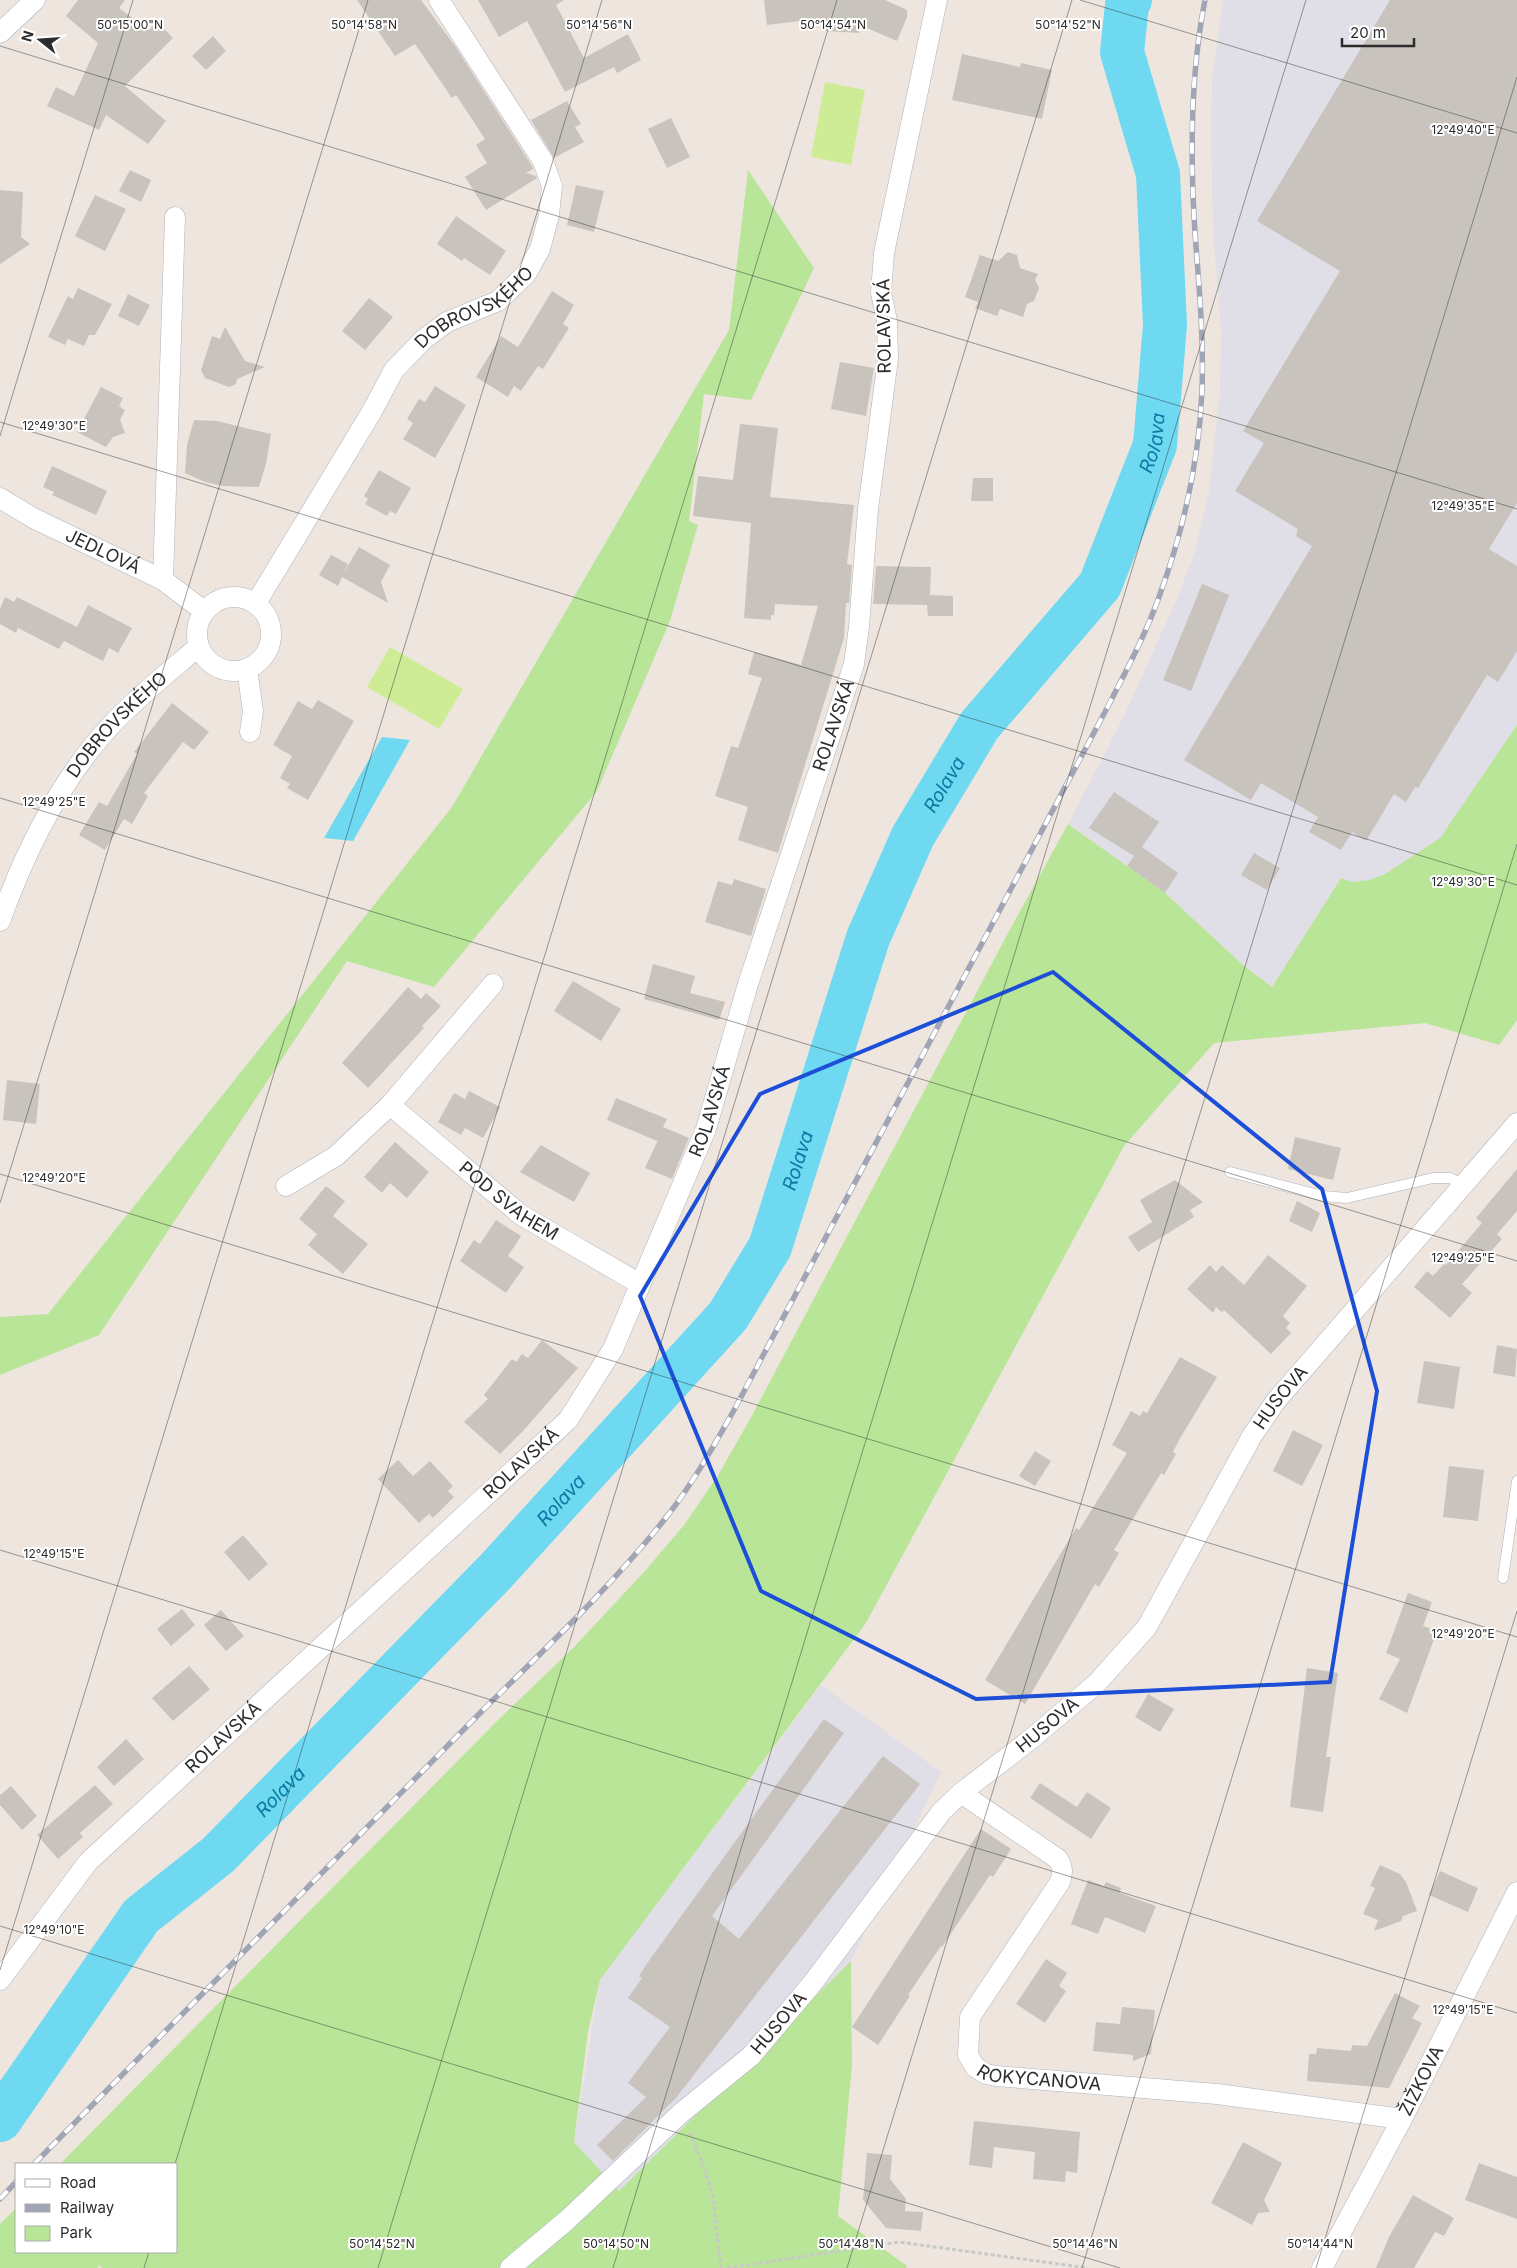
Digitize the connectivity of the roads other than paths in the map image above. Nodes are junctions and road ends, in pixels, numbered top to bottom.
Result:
1 (35, 0) edge
2 (439, 0) edge
3 (937, 0) edge
4 (0, 33) edge
5 (175, 217) dead end
6 (0, 498) edge
7 (163, 580) junction
8 (256, 603) junction
9 (204, 611) junction
10 (198, 647) junction
11 (247, 669) junction
12 (250, 732) dead end
13 (0, 921) edge
14 (493, 984) dead end
15 (390, 1105) junction
16 (1517, 1123) edge
17 (1230, 1172) dead end
18 (1464, 1184) junction
19 (286, 1186) dead end
20 (640, 1284) junction
21 (1517, 1481) edge
22 (1513, 1542) edge
23 (1503, 1578) dead end
24 (961, 1792) junction
25 (1517, 1892) edge
26 (0, 1980) edge
27 (1402, 2119) junction
28 (510, 2268) edge
29 (1322, 2268) edge

1 - 4 street
2 - 8 street, DOBROVSKÉHO
3 - 20 street, ROLAVSKÁ
5 - 7 street
6 - 7 street, JEDLOVÁ
7 - 9 street, JEDLOVÁ
8 - 9 street
8 - 11 street
9 - 10 street
10 - 11 street
10 - 13 street, DOBROVSKÉHO
11 - 12 street
14 - 15 street
15 - 19 street
15 - 20 street, POD SVAHEM
16 - 18 street, HUSOVA
17 - 18 lane
18 - 24 street, HUSOVA
20 - 26 street, ROLAVSKÁ
21 - 22 lane
22 - 23 lane
24 - 27 street, ROKYCANOVA
24 - 28 street, HUSOVA
25 - 27 street, ŽIŽKOVA
27 - 29 street, ŽIŽKOVA

